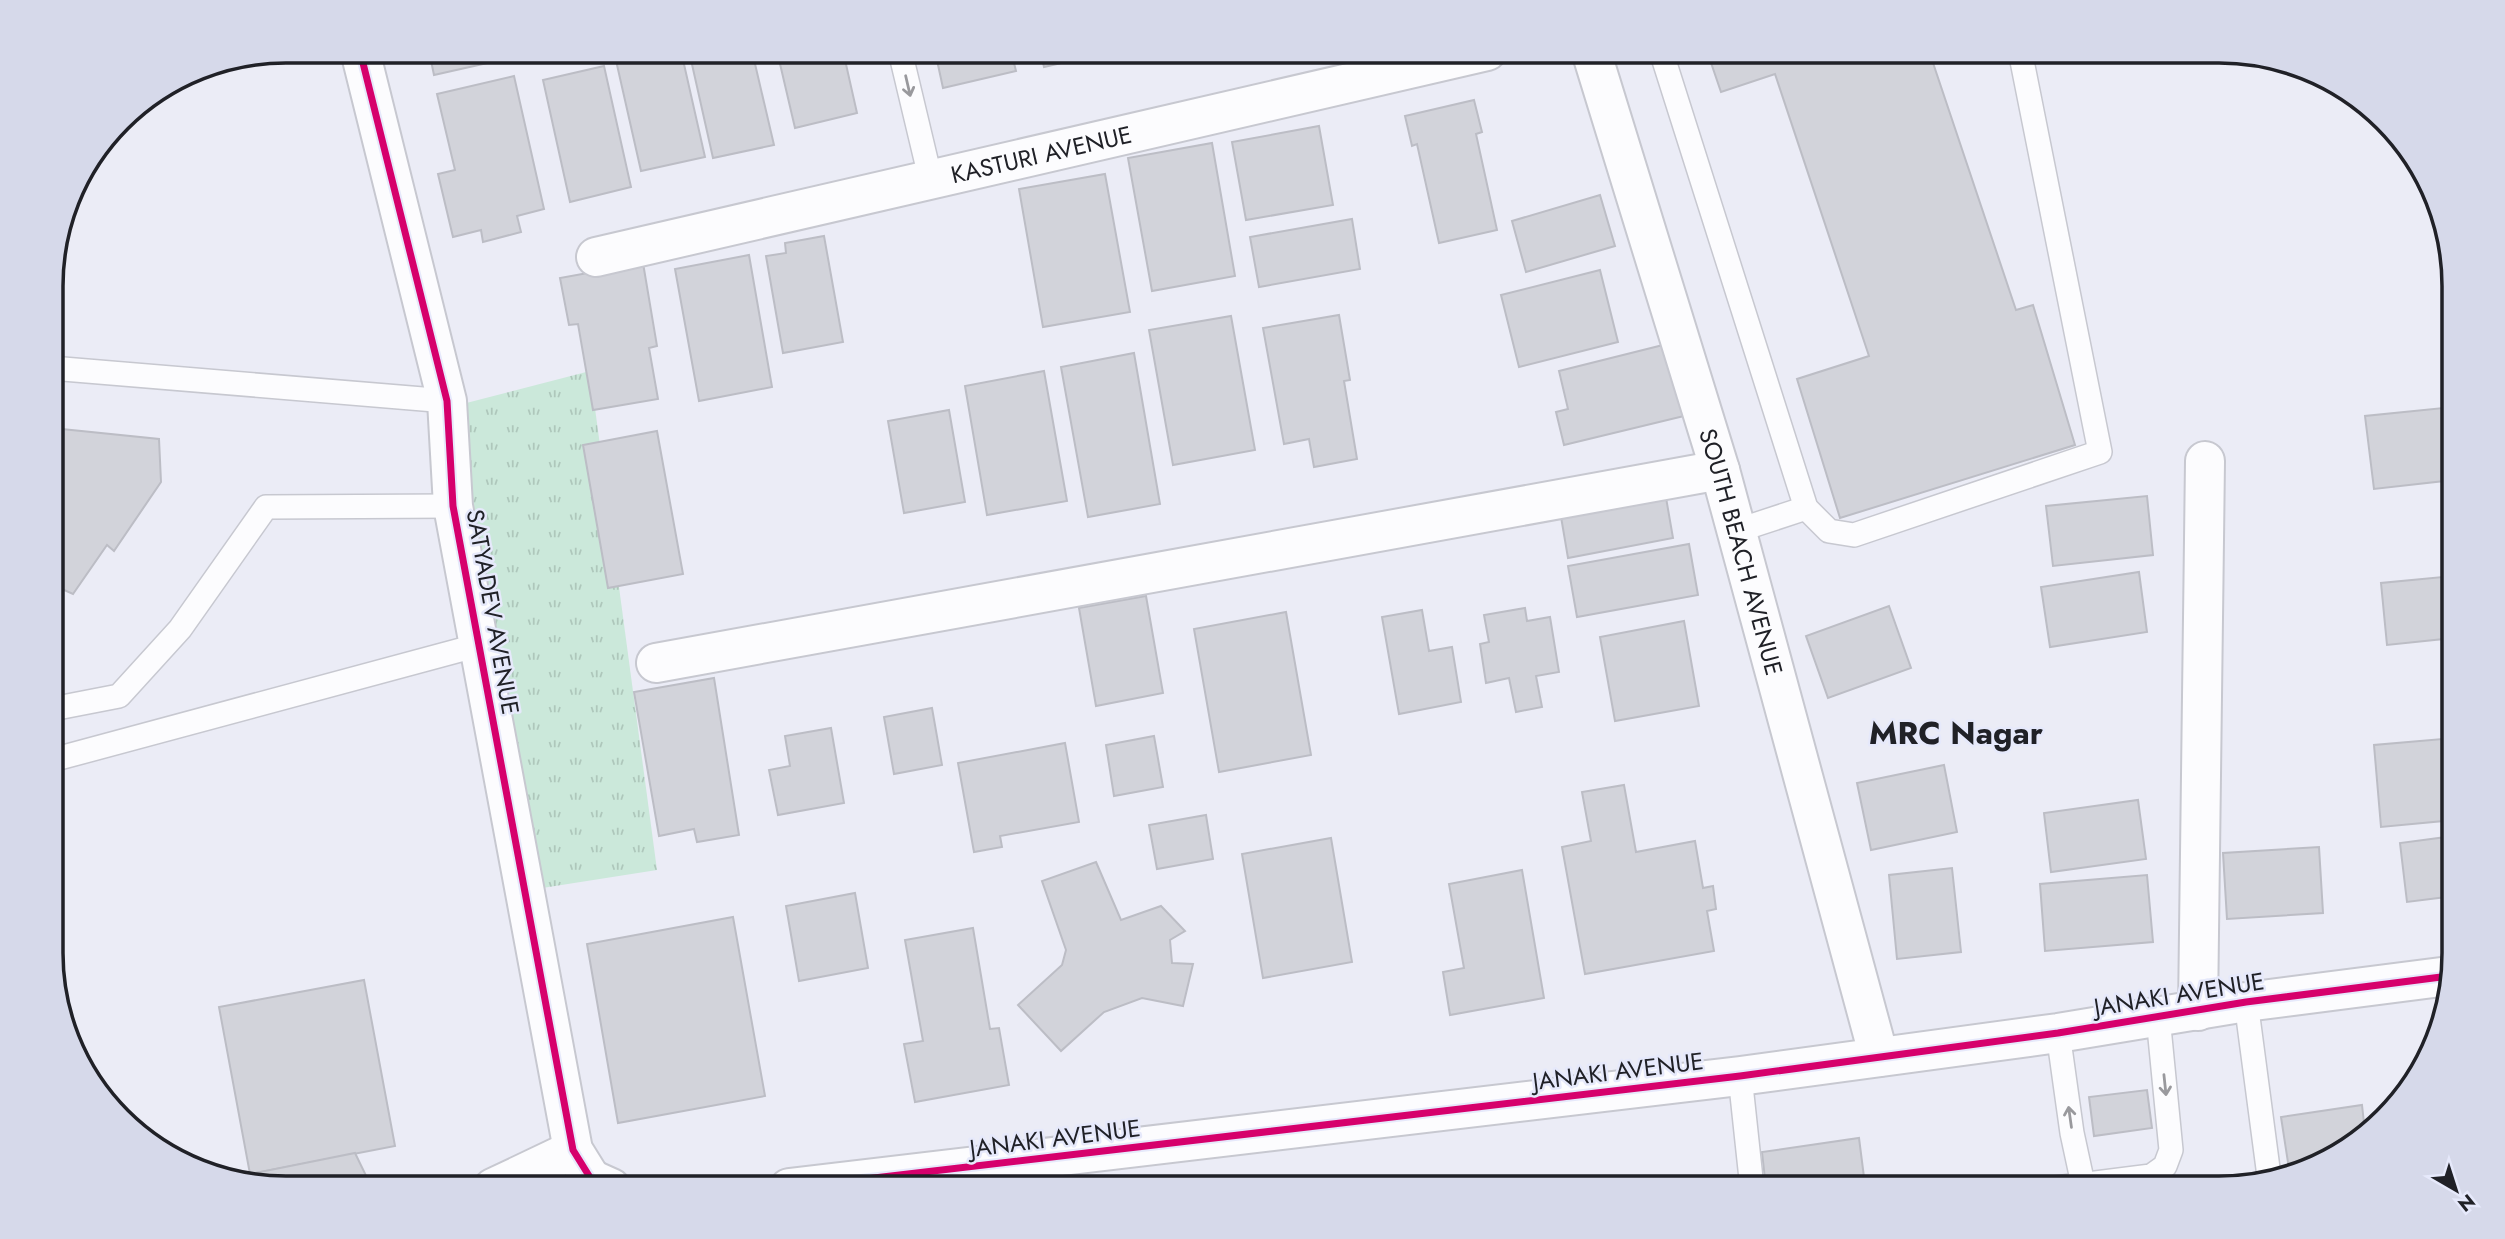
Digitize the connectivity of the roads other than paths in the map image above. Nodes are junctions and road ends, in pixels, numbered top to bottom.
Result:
1 (363, 63) edge
2 (903, 63) edge
3 (1436, 63) edge
4 (1595, 63) edge
5 (1665, 63) edge
6 (2022, 63) edge
7 (931, 181) junction
8 (596, 257) dead end
9 (63, 369) edge
10 (447, 401) junction
11 (2204, 461) dead end
12 (1720, 470) junction
13 (453, 506) junction
14 (1805, 508) junction
15 (1736, 531) junction
16 (479, 645) junction
17 (656, 663) dead end
18 (63, 707) edge
19 (63, 757) edge
20 (2440, 977) edge
21 (2246, 1002) junction
22 (2198, 1011) junction
23 (2158, 1017) junction
24 (2058, 1033) junction
25 (1880, 1057) junction
26 (1740, 1076) junction
27 (2268, 1170) edge
28 (592, 1172) edge
29 (567, 1176) edge
30 (916, 1176) edge
31 (1751, 1176) edge
32 (2081, 1176) edge
33 (2151, 1176) edge

1 - 10 street, SATYADEV AVENUE
2 -> 7 lane
3 - 7 street, KASTURI AVENUE
4 - 12 street, SOUTH BEACH AVENUE
5 - 14 lane
6 - 14 lane
7 - 8 street, KASTURI AVENUE
9 - 10 lane
10 - 13 street, SATYADEV AVENUE
11 - 22 street
12 - 15 street, SOUTH BEACH AVENUE
12 - 17 street
13 - 16 street, SATYADEV AVENUE
13 - 18 lane
14 - 15 lane
15 - 25 street, SOUTH BEACH AVENUE
16 - 19 lane
16 - 28 street, SATYADEV AVENUE
20 - 21 street, JANAKI AVENUE
21 - 22 street, JANAKI AVENUE
21 - 27 lane
22 - 23 street, JANAKI AVENUE
23 - 24 street, JANAKI AVENUE
23 -> 33 lane
24 - 25 street, JANAKI AVENUE
32 -> 24 lane
25 - 26 street, JANAKI AVENUE
26 - 30 street, JANAKI AVENUE
26 - 31 lane
28 - 29 street

